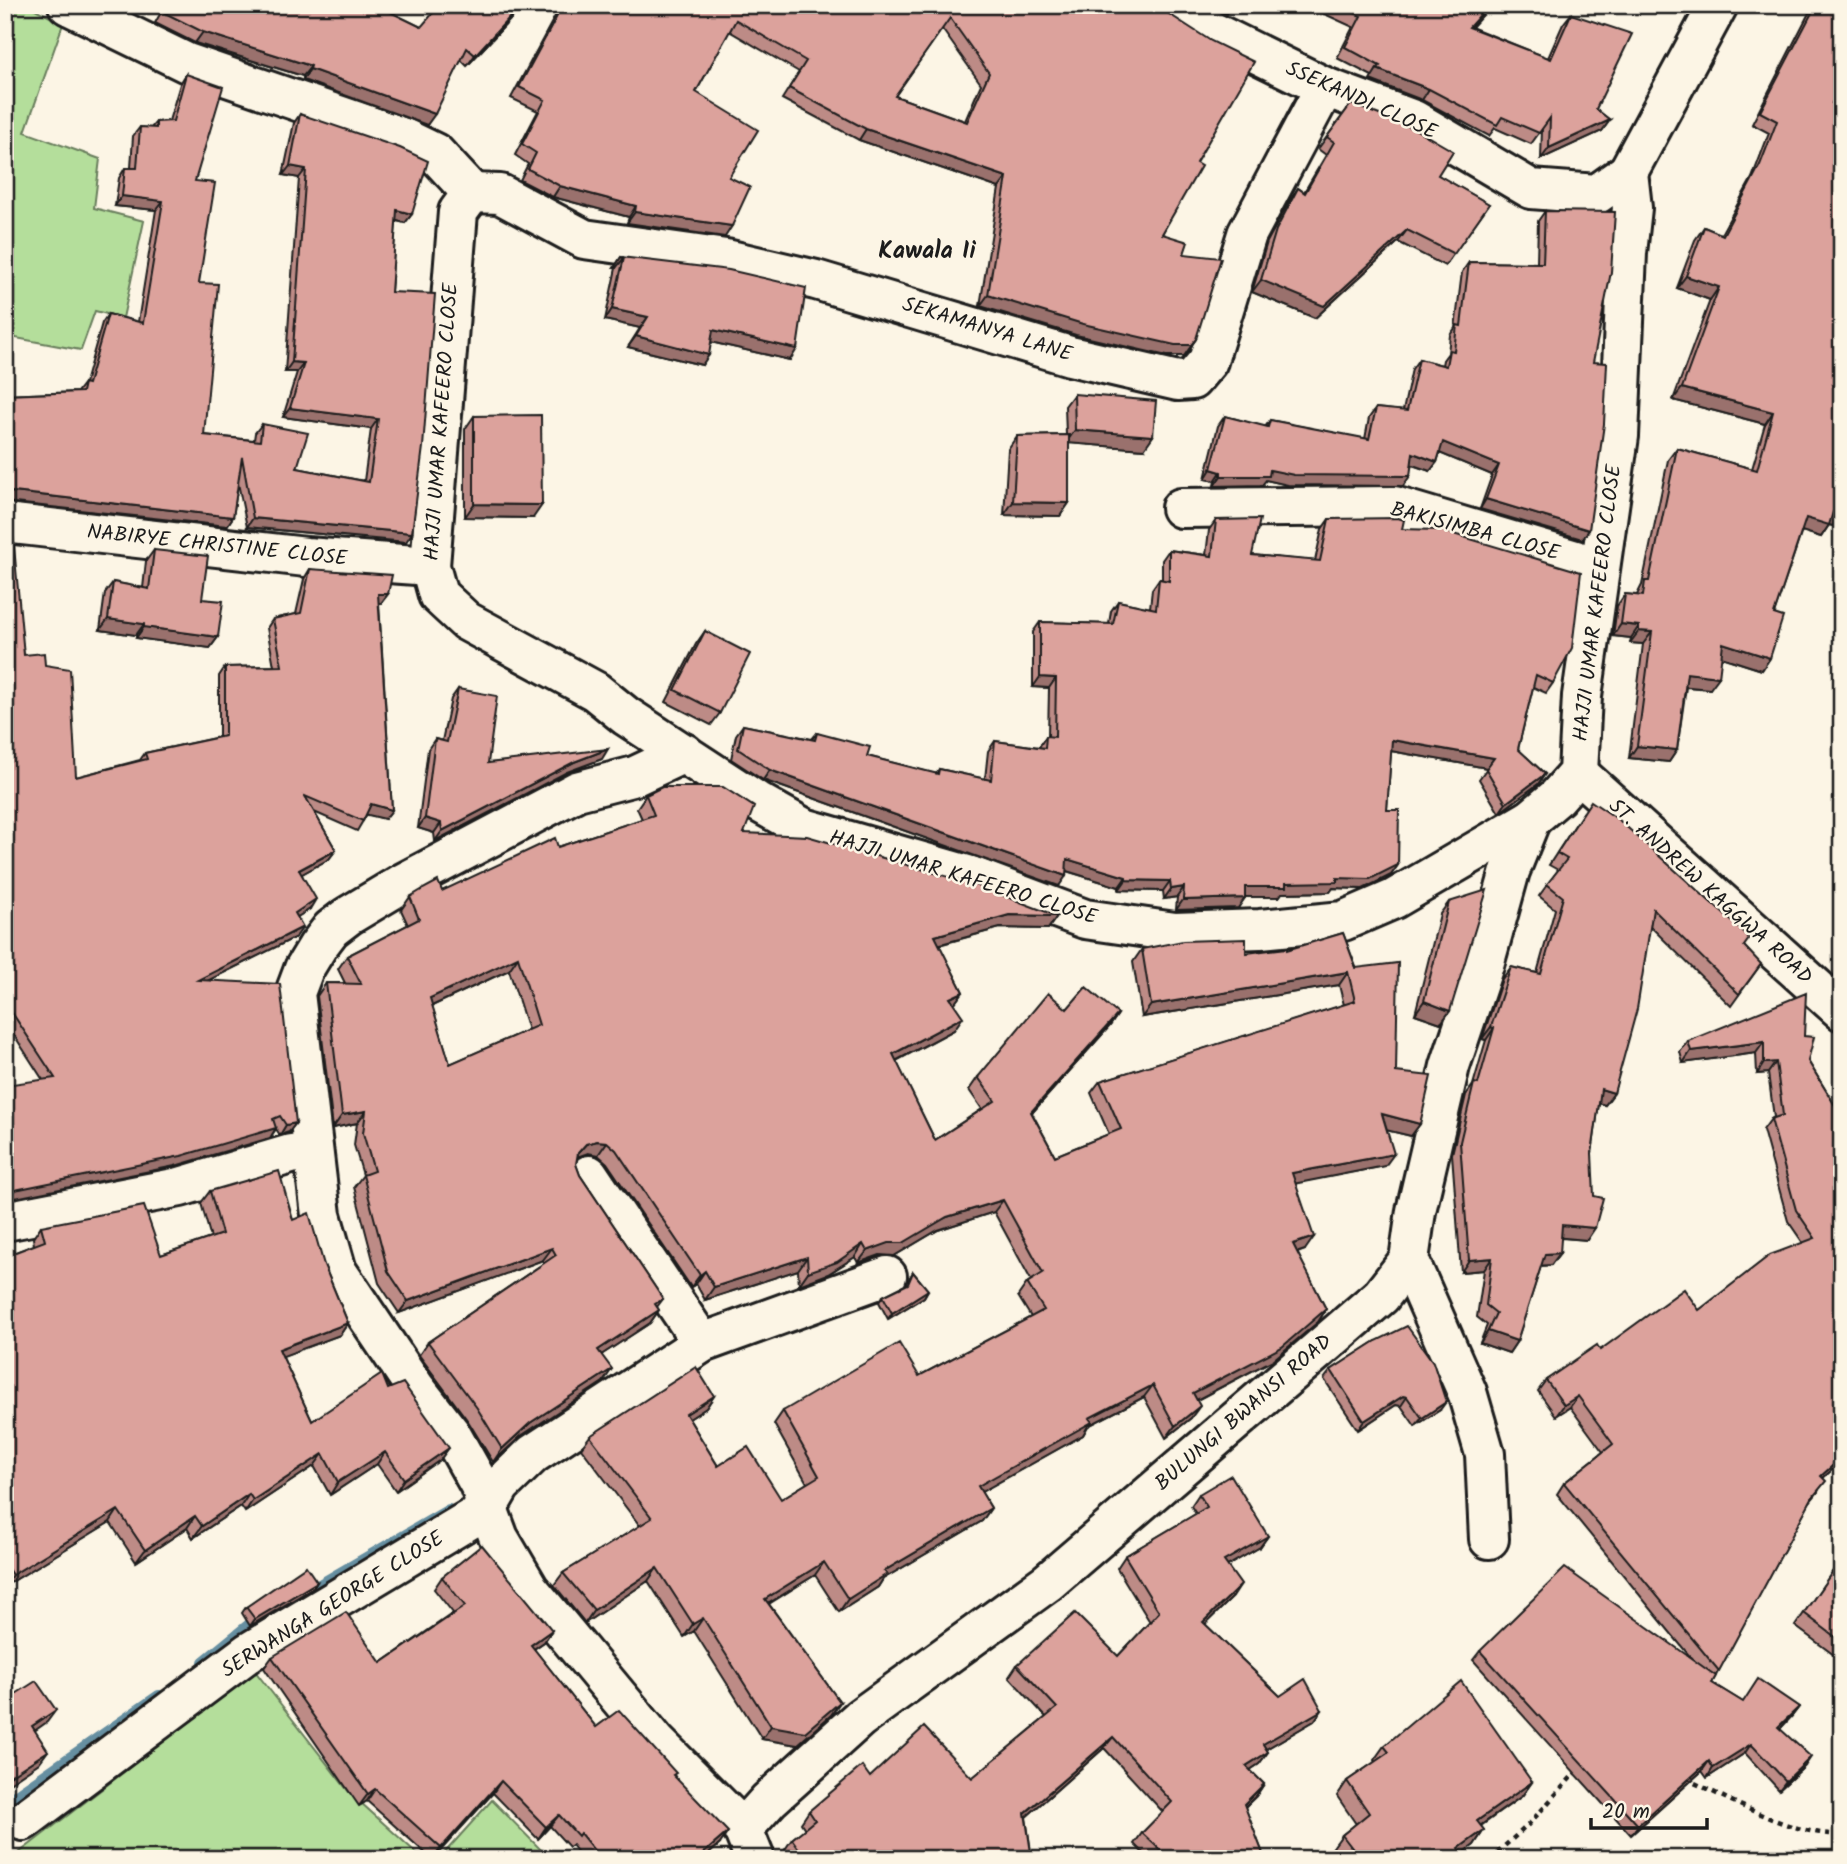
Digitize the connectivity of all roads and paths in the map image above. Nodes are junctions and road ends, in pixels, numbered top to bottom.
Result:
1 (68, 5) edge
2 (1171, 5) edge
3 (1718, 5) edge
4 (1325, 87) junction
5 (1628, 172) junction
6 (472, 193) junction
7 (1181, 508) dead end
8 (5, 523) edge
9 (430, 566) junction
10 (1599, 567) junction
11 (684, 753) junction
12 (1578, 773) junction
13 (1531, 819) junction
14 (1842, 1010) edge
15 (313, 1151) junction
16 (589, 1175) dead end
17 (5, 1222) edge
18 (1409, 1260) junction
19 (887, 1276) dead end
20 (702, 1343) junction
21 (494, 1497) junction
22 (1489, 1539) dead end
23 (1583, 1765) edge
24 (1672, 1774) edge
25 (23, 1821) dead end
26 (1842, 1834) edge
27 (749, 1844) edge
28 (1490, 1859) edge

1 - 6 street
2 - 4 street, SSEKANDI CLOSE
3 - 5 street
4 - 5 street, SSEKANDI CLOSE
4 - 6 street, SEKAMANYA LANE
5 - 10 street, HAJJI UMAR KAFEERO CLOSE
6 - 9 street, HAJJI UMAR KAFEERO CLOSE
7 - 10 street, BAKISIMBA CLOSE
8 - 9 street, NABIRYE CHRISTINE CLOSE
9 - 11 street, HAJJI UMAR KAFEERO CLOSE
10 - 12 street, HAJJI UMAR KAFEERO CLOSE
11 - 13 street, HAJJI UMAR KAFEERO CLOSE
11 - 15 street
12 - 13 street, HAJJI UMAR KAFEERO CLOSE
12 - 14 street, ST. ANDREW KAGGWA ROAD
13 - 18 street, BULUNGI BWANSI ROAD
15 - 17 street
15 - 21 street
16 - 20 street
18 - 22 street
18 - 27 street, BULUNGI BWANSI ROAD
19 - 20 street, SERWANGA GEORGE CLOSE
20 - 21 street, SERWANGA GEORGE CLOSE
21 - 25 street, SERWANGA GEORGE CLOSE
21 - 27 street
23 - 28 path
24 - 26 path

